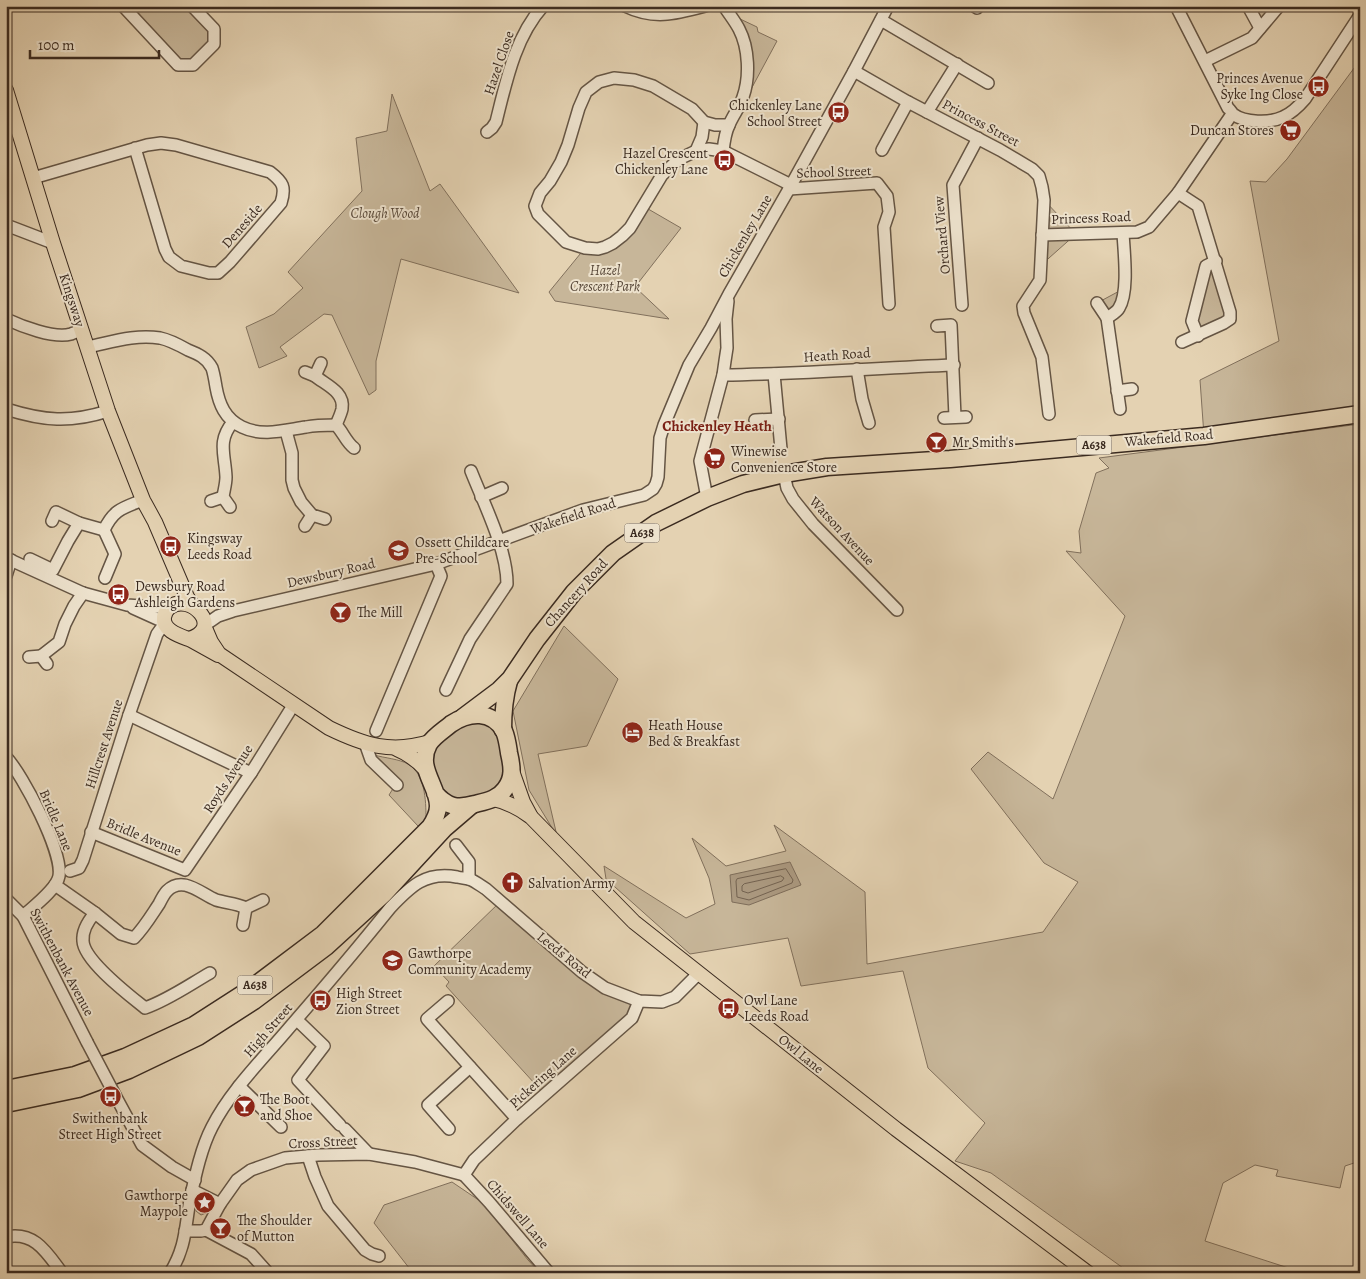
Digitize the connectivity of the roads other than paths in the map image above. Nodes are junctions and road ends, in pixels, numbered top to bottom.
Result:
1 (123, 6) edge
2 (192, 6) edge
3 (543, 6) edge
4 (625, 6) edge
5 (705, 6) edge
6 (724, 6) edge
7 (888, 6) edge
8 (1176, 6) edge
9 (1248, 6) edge
10 (1279, 6) edge
11 (1360, 15) edge
12 (882, 20) junction
13 (1260, 28) junction
14 (1204, 61) junction
15 (956, 64) junction
16 (854, 71) junction
17 (988, 83) dead end
18 (6, 90) edge
19 (908, 102) junction
20 (927, 112) junction
21 (1232, 114) junction
22 (704, 122) junction
23 (728, 125) junction
24 (487, 132) dead end
25 (978, 138) junction
26 (135, 148) junction
27 (882, 150) dead end
28 (696, 151) junction
29 (723, 151) junction
30 (33, 178) junction
31 (790, 187) junction
32 (1178, 192) junction
33 (6, 225) edge
34 (1123, 232) junction
35 (1042, 235) junction
36 (53, 244) junction
37 (1216, 261) junction
38 (729, 294) junction
39 (1096, 303) dead end
40 (889, 304) dead end
41 (962, 305) dead end
42 (6, 318) edge
43 (1107, 318) junction
44 (937, 326) dead end
45 (711, 328) junction
46 (81, 329) junction
47 (726, 336) junction
48 (1198, 336) junction
49 (1182, 342) dead end
50 (88, 347) junction
51 (321, 363) dead end
52 (954, 364) junction
53 (857, 369) junction
54 (774, 374) junction
55 (723, 375) junction
56 (1132, 389) dead end
57 (1117, 391) junction
58 (862, 399) junction
59 (850, 402) dead end
60 (6, 409) edge
61 (1120, 409) dead end
62 (108, 411) junction
63 (1049, 414) dead end
64 (1360, 414) edge
65 (955, 417) dead end
66 (779, 419) junction
67 (754, 420) dead end
68 (233, 422) junction
69 (869, 423) dead end
70 (336, 425) junction
71 (286, 431) junction
72 (354, 448) dead end
73 (782, 449) dead end
74 (827, 467) joint
75 (471, 471) dead end
76 (784, 474) junction
77 (502, 488) dead end
78 (653, 489) joint
79 (481, 497) junction
80 (707, 498) junction
81 (211, 501) dead end
82 (145, 504) junction
83 (312, 515) junction
84 (54, 517) dead end
85 (325, 519) dead end
86 (78, 523) junction
87 (305, 526) dead end
88 (104, 530) junction
89 (499, 541) junction
90 (9, 559) edge
91 (30, 559) dead end
92 (436, 564) junction
93 (6, 576) edge
94 (104, 578) dead end
95 (83, 593) junction
96 (895, 602) dead end
97 (127, 605) junction
98 (170, 607) junction
99 (194, 607) junction
100 (233, 611) junction
101 (164, 623) junction
102 (205, 627) junction
103 (189, 639) junction
104 (29, 657) dead end
105 (230, 662) junction
106 (510, 679) junction
107 (446, 690) dead end
108 (294, 704) junction
109 (129, 715) junction
110 (463, 717) junction
111 (504, 730) junction
112 (376, 731) dead end
113 (430, 742) junction
114 (365, 743) junction
115 (397, 749) junction
116 (6, 757) edge
117 (426, 770) junction
118 (512, 771) junction
119 (251, 773) junction
120 (397, 785) dead end
121 (435, 793) junction
122 (493, 799) junction
123 (472, 805) junction
124 (531, 817) junction
125 (91, 832) junction
126 (456, 844) dead end
127 (185, 870) joint
128 (70, 871) dead end
129 (469, 879) junction
130 (56, 885) junction
131 (6, 899) edge
132 (263, 900) dead end
133 (246, 908) junction
134 (95, 913) junction
135 (23, 916) junction
136 (243, 925) dead end
137 (210, 973) dead end
138 (699, 973) junction
139 (448, 1001) dead end
140 (639, 1001) junction
141 (297, 1020) junction
142 (470, 1067) junction
143 (239, 1086) junction
144 (6, 1089) edge
145 (6, 1104) edge
146 (517, 1120) junction
147 (281, 1127) dead end
148 (449, 1129) dead end
149 (369, 1154) junction
150 (308, 1156) junction
151 (464, 1174) junction
152 (194, 1185) junction
153 (220, 1204) junction
154 (206, 1230) junction
155 (185, 1231) junction
156 (6, 1238) edge
157 (379, 1256) dead end
158 (67, 1271) edge
159 (176, 1271) edge
160 (268, 1273) edge
161 (549, 1273) edge
162 (1088, 1273) edge

1 - 2 street
3 - 24 street, Hazel Close
4 - 5 street
6 - 23 street
7 - 12 street, Chickenley Lane
8 - 14 street
9 - 13 street
10 - 13 street
11 - 21 street
12 - 15 street
12 - 16 street, Chickenley Lane
13 - 14 street
14 - 21 street
15 - 17 street
15 - 20 street
16 - 19 street, Princess Street
16 - 31 street, Chickenley Lane
18 - 30 main road, Kingsway
19 - 20 street, Princess Street
19 - 27 street
20 - 25 street, Princess Street
21 - 32 street, Princess Road
22 - 23 street
22 - 28 street
22 - 28 street
23 - 29 street
25 - 35 street, Princess Street
25 - 41 street, Orchard View
26 - 26 street, Deneside
26 - 30 street, Deneside
28 - 29 street
29 - 31 street
30 - 36 main road, Kingsway
31 - 38 street, Chickenley Lane
31 - 40 street, School Street
32 - 34 street, Princess Road
32 - 37 street
33 - 36 street
34 - 35 street, Princess Road
34 - 43 street
35 - 63 street
36 - 46 main road, Kingsway
37 - 48 street
37 - 48 street
38 - 45 street, Chickenley Lane
38 - 47 street
39 - 43 street
42 - 46 street
43 - 57 street
44 - 52 street
45 - 47 street
45 - 78 street, Chickenley Lane
46 - 50 main road, Kingsway
47 - 55 street
48 - 49 street
50 - 62 main road, Kingsway
50 - 68 street
51 - 70 street
52 - 53 street, Heath Road
52 - 65 street
53 - 54 street, Heath Road
53 - 58 street
54 - 55 street, Heath Road
54 - 66 street
55 - 80 street
56 - 57 street
57 - 61 street
58 - 59 street
58 - 69 street
60 - 62 street
62 - 82 main road, Kingsway
64 - 74 highway, Wakefield Road / A638
66 - 67 street
66 - 73 street
68 - 71 street
68 - 81 street
70 - 71 street
70 - 72 street
71 - 83 street
74 - 76 highway, Chancery Road / A638
75 - 79 street
76 - 80 highway, Chancery Road / A638
76 - 96 street, Watson Avenue
77 - 79 street
78 - 89 street, Wakefield Road
79 - 89 street
80 - 106 highway, Chancery Road / A638
82 - 88 street
82 - 98 main road, Kingsway
82 - 99 main road, Kingsway
83 - 85 street
83 - 87 street
84 - 86 street
86 - 88 street
86 - 91 street
88 - 94 street
89 - 92 street, Wakefield Road
89 - 107 street
90 - 93 street
90 - 95 street
92 - 100 street, Dewsbury Road
92 - 112 street
95 - 97 street
95 - 104 street
97 - 98 street
97 - 101 street
98 - 99 main road
98 - 101 main road
99 - 100 street, Dewsbury Road
99 - 102 main road
100 - 102 street, Dewsbury Road
101 - 103 main road
101 - 109 street, Hillcrest Avenue
102 - 103 main road
102 - 105 main road
103 - 105 main road
105 - 108 main road
106 - 110 highway, Chancery Road / A638
106 - 111 highway, Chancery Road / A638
108 - 114 main road
108 - 119 street, Royds Avenue
109 - 119 street
109 - 125 street, Hillcrest Avenue
110 - 111 highway
110 - 113 highway, A638
111 - 118 highway, A638
113 - 115 main road
113 - 117 highway, A638
114 - 115 main road
114 - 120 street
115 - 117 main road
116 - 130 street, Bridle Lane
117 - 121 highway, A638
118 - 122 highway
118 - 124 main road, Owl Lane
119 - 127 street, Royds Avenue
121 - 123 highway, A638
121 - 144 highway, A638
122 - 123 highway, A638
122 - 124 main road, Owl Lane
123 - 145 highway, A638
124 - 138 main road, Owl Lane
125 - 127 street, Bridle Avenue
125 - 128 street, Hillcrest Avenue
126 - 129 street
129 - 140 street, Leeds Road
129 - 141 street, High Street
130 - 134 street
130 - 135 street
131 - 135 street, Swithenbank Avenue
132 - 133 street
133 - 134 street
133 - 136 street
134 - 137 street
135 - 152 street, Swithenbank Avenue, bridge
138 - 140 street, Leeds Road
138 - 162 main road, Owl Lane
139 - 142 street
140 - 146 street, Pickering Lane
141 - 143 street, High Street
141 - 149 street
142 - 146 street
142 - 148 street
143 - 147 street
143 - 152 street, High Street
146 - 151 street, Pickering Lane
149 - 150 street, Cross Street
149 - 151 street, Cross Street
150 - 153 street, Cross Street
150 - 157 street
151 - 161 street, Chidswell Lane
152 - 153 street, Swithenbank Avenue
152 - 155 street, High Street
153 - 154 street, Cross Street
154 - 155 street
154 - 160 street
155 - 159 street, High Street
156 - 158 street

